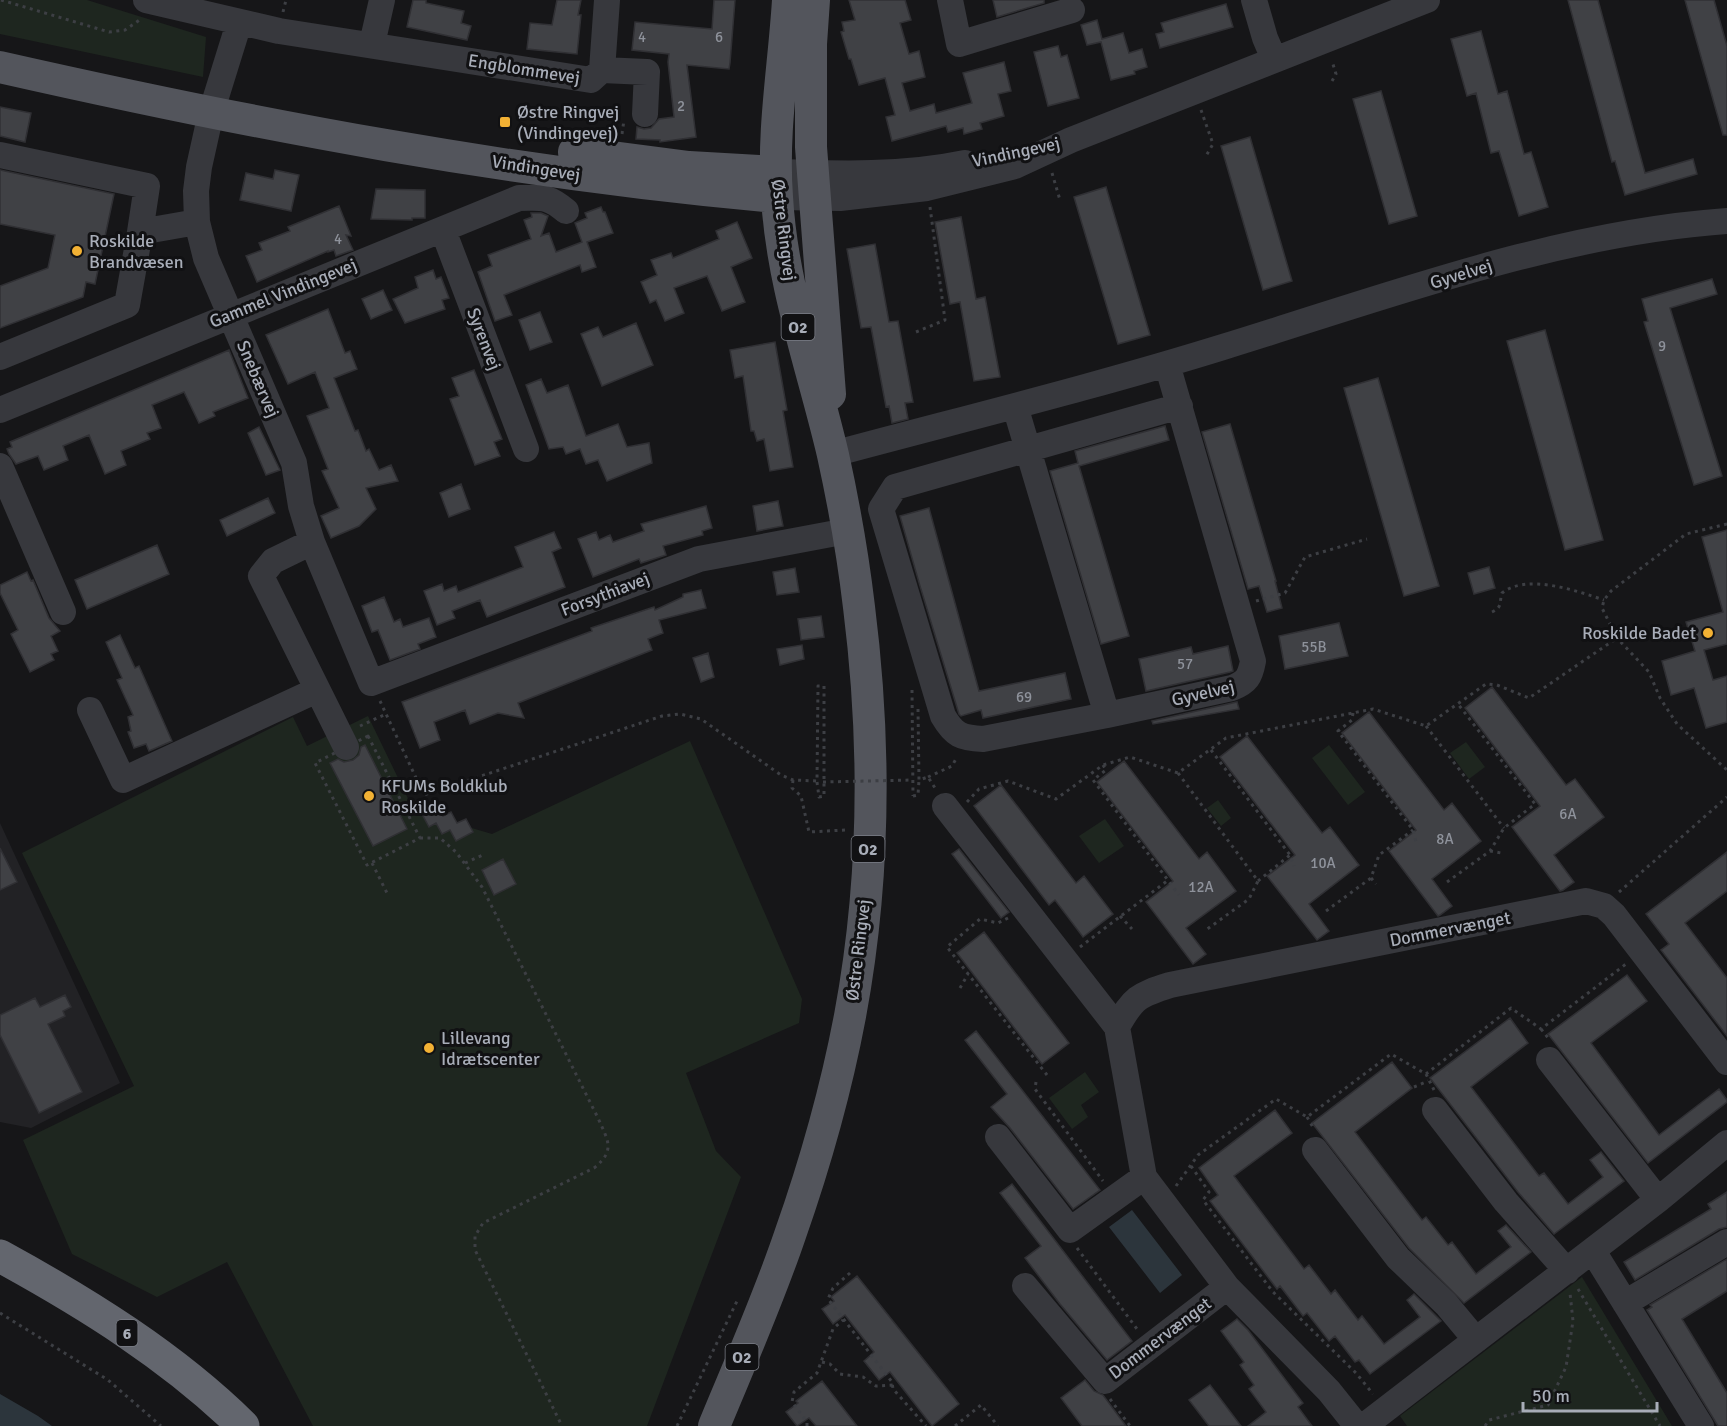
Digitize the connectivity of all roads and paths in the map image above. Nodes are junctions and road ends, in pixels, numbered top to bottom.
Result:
1 (1, 0) edge
2 (147, 0) edge
3 (382, 0) edge
4 (607, 0) edge
5 (814, 0) edge
6 (950, 0) edge
7 (1254, 0) edge
8 (1427, 0) edge
9 (1072, 10) dead end
10 (787, 14) edge
11 (239, 23) junction
12 (372, 44) junction
13 (0, 52) edge
14 (1274, 59) junction
15 (0, 67) edge
16 (602, 70) junction
17 (1195, 91) junction
18 (214, 103) junction
19 (635, 114) joint
20 (1071, 140) junction
21 (1045, 153) junction
22 (0, 154) edge
23 (1206, 156) dead end
24 (620, 158) junction
25 (795, 185) junction
26 (927, 188) junction
27 (1059, 200) dead end
28 (566, 211) dead end
29 (1727, 221) edge
30 (197, 222) junction
31 (443, 230) junction
32 (140, 232) junction
33 (230, 314) junction
34 (916, 332) dead end
35 (0, 357) edge
36 (1167, 364) junction
37 (1015, 406) junction
38 (1180, 406) junction
39 (0, 410) edge
40 (526, 449) dead end
41 (1028, 449) junction
42 (833, 454) junction
43 (0, 466) edge
44 (1727, 524) edge
45 (847, 531) junction
46 (1367, 539) dead end
47 (312, 542) junction
48 (1604, 600) junction
49 (1237, 606) junction
50 (63, 612) dead end
51 (1492, 612) dead end
52 (1617, 639) junction
53 (371, 683) junction
54 (317, 690) junction
55 (1458, 704) junction
56 (90, 710) dead end
57 (1353, 712) junction
58 (386, 714) junction
59 (1107, 715) junction
60 (1426, 726) junction
61 (965, 739) junction
62 (343, 742) junction
63 (1211, 750) junction
64 (1103, 765) junction
65 (1727, 770) edge
66 (1178, 773) junction
67 (928, 777) junction
68 (793, 780) junction
69 (912, 780) junction
70 (919, 780) junction
71 (817, 781) junction
72 (823, 782) junction
73 (1727, 797) edge
74 (949, 811) junction
75 (1504, 828) junction
76 (870, 830) junction
77 (1413, 830) junction
78 (420, 838) junction
79 (1416, 842) dead end
80 (1490, 851) junction
81 (1501, 853) dead end
82 (484, 854) dead end
83 (1290, 855) junction
84 (372, 863) junction
85 (465, 863) junction
86 (1294, 866) dead end
87 (1371, 878) junction
88 (1167, 881) junction
89 (1257, 881) junction
90 (1447, 882) dead end
91 (1377, 884) dead end
92 (388, 895) dead end
93 (1179, 895) dead end
94 (1604, 906) junction
95 (1025, 909) junction
96 (1326, 911) dead end
97 (1120, 916) junction
98 (1132, 929) dead end
99 (1206, 930) dead end
100 (1642, 952) junction
101 (1064, 959) junction
102 (968, 974) junction
103 (960, 988) dead end
104 (1117, 1027) junction
105 (1541, 1029) junction
106 (1548, 1048) joint
107 (1727, 1062) edge
108 (1047, 1075) dead end
109 (1428, 1081) dead end
110 (1036, 1082) dead end
111 (1414, 1087) dead end
112 (1435, 1110) dead end
113 (998, 1137) dead end
114 (1727, 1143) edge
115 (1315, 1150) dead end
116 (1191, 1166) junction
117 (1144, 1177) junction
118 (1116, 1198) junction
119 (1658, 1200) junction
120 (1162, 1201) junction
121 (1070, 1230) junction
122 (1727, 1242) edge
123 (1593, 1251) junction
124 (0, 1256) edge
125 (1567, 1270) junction
126 (850, 1273) dead end
127 (0, 1279) edge
128 (1025, 1286) dead end
129 (1227, 1287) junction
130 (1625, 1303) junction
131 (0, 1312) edge
132 (843, 1320) junction
133 (1476, 1340) junction
134 (1150, 1346) junction
135 (821, 1362) junction
136 (1105, 1381) junction
137 (893, 1385) junction
138 (1385, 1409) junction
139 (161, 1426) edge
140 (218, 1426) edge
141 (243, 1426) edge
142 (562, 1426) edge
143 (714, 1426) edge
144 (806, 1426) edge
145 (926, 1426) edge
146 (955, 1426) edge
147 (998, 1426) edge
148 (1130, 1426) edge
149 (1357, 1426) edge
150 (1364, 1426) edge
151 (1485, 1426) edge
152 (1660, 1426) edge
153 (1701, 1426) edge

1 - 2 path
2 - 11 street, Engblommevej
3 - 12 street
4 - 16 street, Engblommevej
5 - 25 main road, Østre Ringvej / O2
6 - 9 street
7 - 14 street
8 - 14 street, Vindingevej
10 - 25 main road, Østre Ringvej / O2
11 - 12 street, Engblommevej
11 - 18 street
12 - 16 street, Engblommevej
13 - 18 main road, Vindingevej
14 - 17 street, Vindingevej
15 - 18 main road, Vindingevej
16 - 19 street
17 - 20 street, Vindingevej
17 - 23 path
18 - 24 main road, Vindingevej
18 - 25 main road, Vindingevej
18 - 30 street, Snebærvej
19 - 24 path
20 - 21 street, Vindingevej
20 - 25 street, Vindingevej
21 - 26 street, Vindingevej
21 - 27 path
22 - 32 street
24 - 25 main road, Vindingevej
25 - 26 street, Vindingevej
25 - 42 main road, Østre Ringvej / O2
25 - 42 main road, Østre Ringvej / O2
26 - 34 path
28 - 31 street, Gammel Vindingevej
29 - 36 street, Gyvelvej
30 - 32 street
30 - 33 street, Snebærvej
31 - 33 street, Gammel Vindingevej
31 - 40 street, Syrenvej
32 - 35 street
33 - 39 street, Gammel Vindingevej
33 - 47 street, Snebærvej
36 - 37 street, Gyvelvej
36 - 38 street, Gyvelvej
37 - 41 street
37 - 42 street, Gyvelvej
38 - 41 street
38 - 49 street, Gyvelvej
41 - 59 street
41 - 61 street
42 - 45 main road, Østre Ringvej / O2
43 - 50 street
44 - 48 path
45 - 53 street, Forsythiavej
45 - 76 main road, Østre Ringvej / O2
46 - 49 path
47 - 53 street, Snebærvej
47 - 54 street
48 - 51 path
48 - 52 path
49 - 59 street, Gyvelvej
52 - 55 path
52 - 65 path
53 - 58 path
54 - 56 street
54 - 62 street
55 - 60 path
55 - 75 path
57 - 60 path
57 - 63 path
57 - 77 path
58 - 62 path
58 - 68 path
59 - 61 street
60 - 75 path
61 - 67 path
62 - 78 path
62 - 84 path
63 - 66 path
63 - 83 path
64 - 66 path
64 - 74 path
64 - 88 path
66 - 89 path
67 - 70 path
67 - 74 path
68 - 71 path
68 - 76 path
69 - 70 path
69 - 70 path
69 - 72 path, bridge
71 - 72 path
71 - 72 path
73 - 94 path
74 - 95 street, Dommervænget
75 - 80 path
76 - 143 main road, Østre Ringvej / O2
77 - 79 path
77 - 87 path
78 - 84 path
78 - 85 path
80 - 81 path
80 - 90 path
82 - 85 path
83 - 86 path
83 - 89 path
84 - 92 path
85 - 142 path
87 - 91 path
87 - 96 path
88 - 93 path
88 - 97 path
89 - 99 path
94 - 100 street
94 - 104 street, Dommervænget
95 - 101 street, Dommervænget
95 - 102 path
97 - 98 path
97 - 101 path
100 - 105 path
100 - 107 street
101 - 104 street, Dommervænget
102 - 103 path
102 - 108 path
104 - 117 street, Dommervænget
105 - 106 path
105 - 116 path
106 - 119 street
109 - 111 path
110 - 118 path
112 - 125 street
113 - 121 street
114 - 119 street
115 - 133 street
116 - 120 path
116 - 138 path
117 - 118 street
117 - 120 street, Dommervænget
118 - 121 street
119 - 123 street
120 - 129 street, Dommervænget
121 - 134 path
122 - 130 street
123 - 125 street
123 - 130 street
124 - 141 highway, 6
125 - 133 street
125 - 151 path
125 - 152 path
126 - 132 path
127 - 140 highway, 6
128 - 136 street, Dommervænget
129 - 134 street, Dommervænget
129 - 149 street, Dommervænget
130 - 153 street
131 - 139 path
132 - 135 path
132 - 137 path
133 - 138 street
134 - 136 street, Dommervænget
135 - 137 path
135 - 144 path
136 - 148 path
137 - 145 path
138 - 150 street
146 - 147 path

